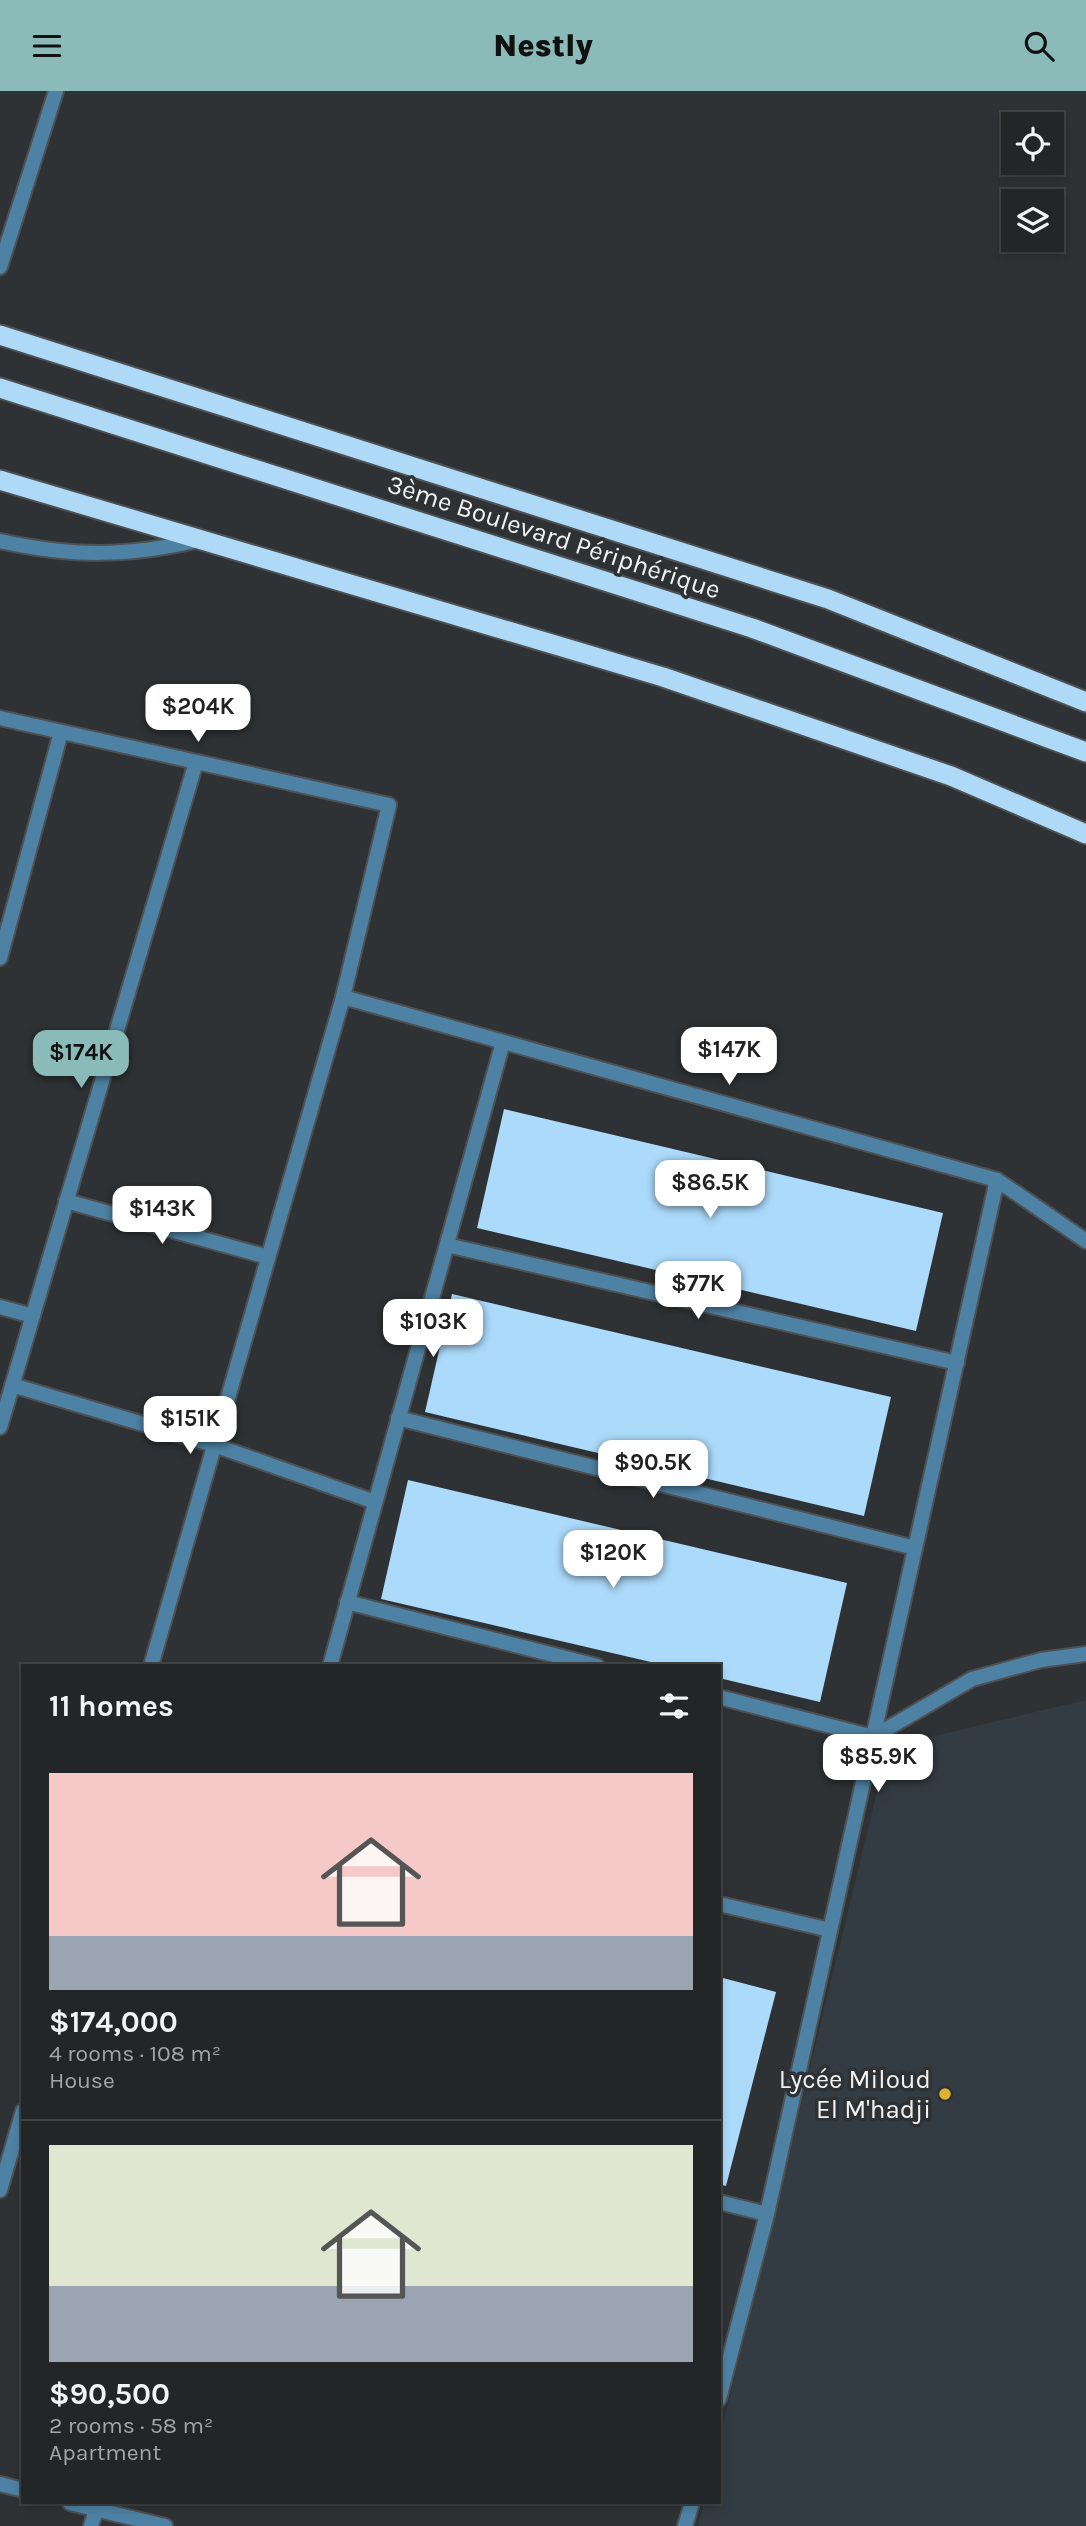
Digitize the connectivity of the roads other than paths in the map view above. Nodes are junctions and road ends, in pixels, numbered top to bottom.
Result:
1 (57, 91) edge
2 (0, 267) edge
3 (0, 335) edge
4 (0, 388) edge
5 (0, 480) edge
6 (203, 539) junction
7 (0, 541) edge
8 (1086, 702) edge
9 (0, 718) edge
10 (61, 732) junction
11 (1086, 752) edge
12 (196, 762) junction
13 (1086, 834) edge
14 (0, 958) edge
15 (343, 997) junction
16 (503, 1042) junction
17 (997, 1180) junction
18 (66, 1201) junction
19 (1086, 1241) edge
20 (446, 1245) junction
21 (268, 1257) junction
22 (0, 1307) edge
23 (33, 1316) junction
24 (957, 1363) junction
25 (12, 1385) junction
26 (398, 1418) junction
27 (0, 1427) edge
28 (214, 1445) junction
29 (375, 1501) junction
30 (915, 1548) junction
31 (347, 1602) junction
32 (1086, 1654) edge
33 (151, 1664) edge
34 (331, 1664) edge
35 (589, 1664) edge
36 (721, 1698) edge
37 (873, 1737) junction
38 (721, 1904) edge
39 (831, 1930) junction
40 (21, 2118) edge
41 (0, 2190) edge
42 (721, 2202) edge
43 (767, 2214) junction
44 (721, 2391) edge
45 (0, 2484) edge
46 (21, 2489) edge
47 (79, 2504) edge
48 (691, 2504) edge
49 (97, 2506) edge
50 (91, 2526) edge
51 (165, 2526) edge
52 (685, 2526) edge

1 - 2 street
3 - 8 highway
4 - 11 highway, 3ème Boulevard Périphérique
5 - 6 highway
6 - 7 street
6 - 13 highway
9 - 10 street
10 - 12 street
10 - 14 street
12 - 15 street
12 - 18 street
15 - 16 street
15 - 21 street
16 - 17 street
16 - 20 street
17 - 19 street
17 - 24 street
18 - 21 street
18 - 23 street
20 - 24 street
20 - 26 street
21 - 28 street
22 - 23 street
23 - 25 street
24 - 30 street
25 - 27 street
25 - 28 street
26 - 29 street
26 - 30 street
28 - 29 street
28 - 33 street
29 - 31 street
30 - 37 street
31 - 34 street
31 - 35 street
32 - 37 street
36 - 37 street
37 - 39 street
38 - 39 street
39 - 43 street
40 - 41 street
42 - 43 street
43 - 44 street
45 - 46 street
47 - 49 street
48 - 52 street
49 - 50 street
49 - 51 street

